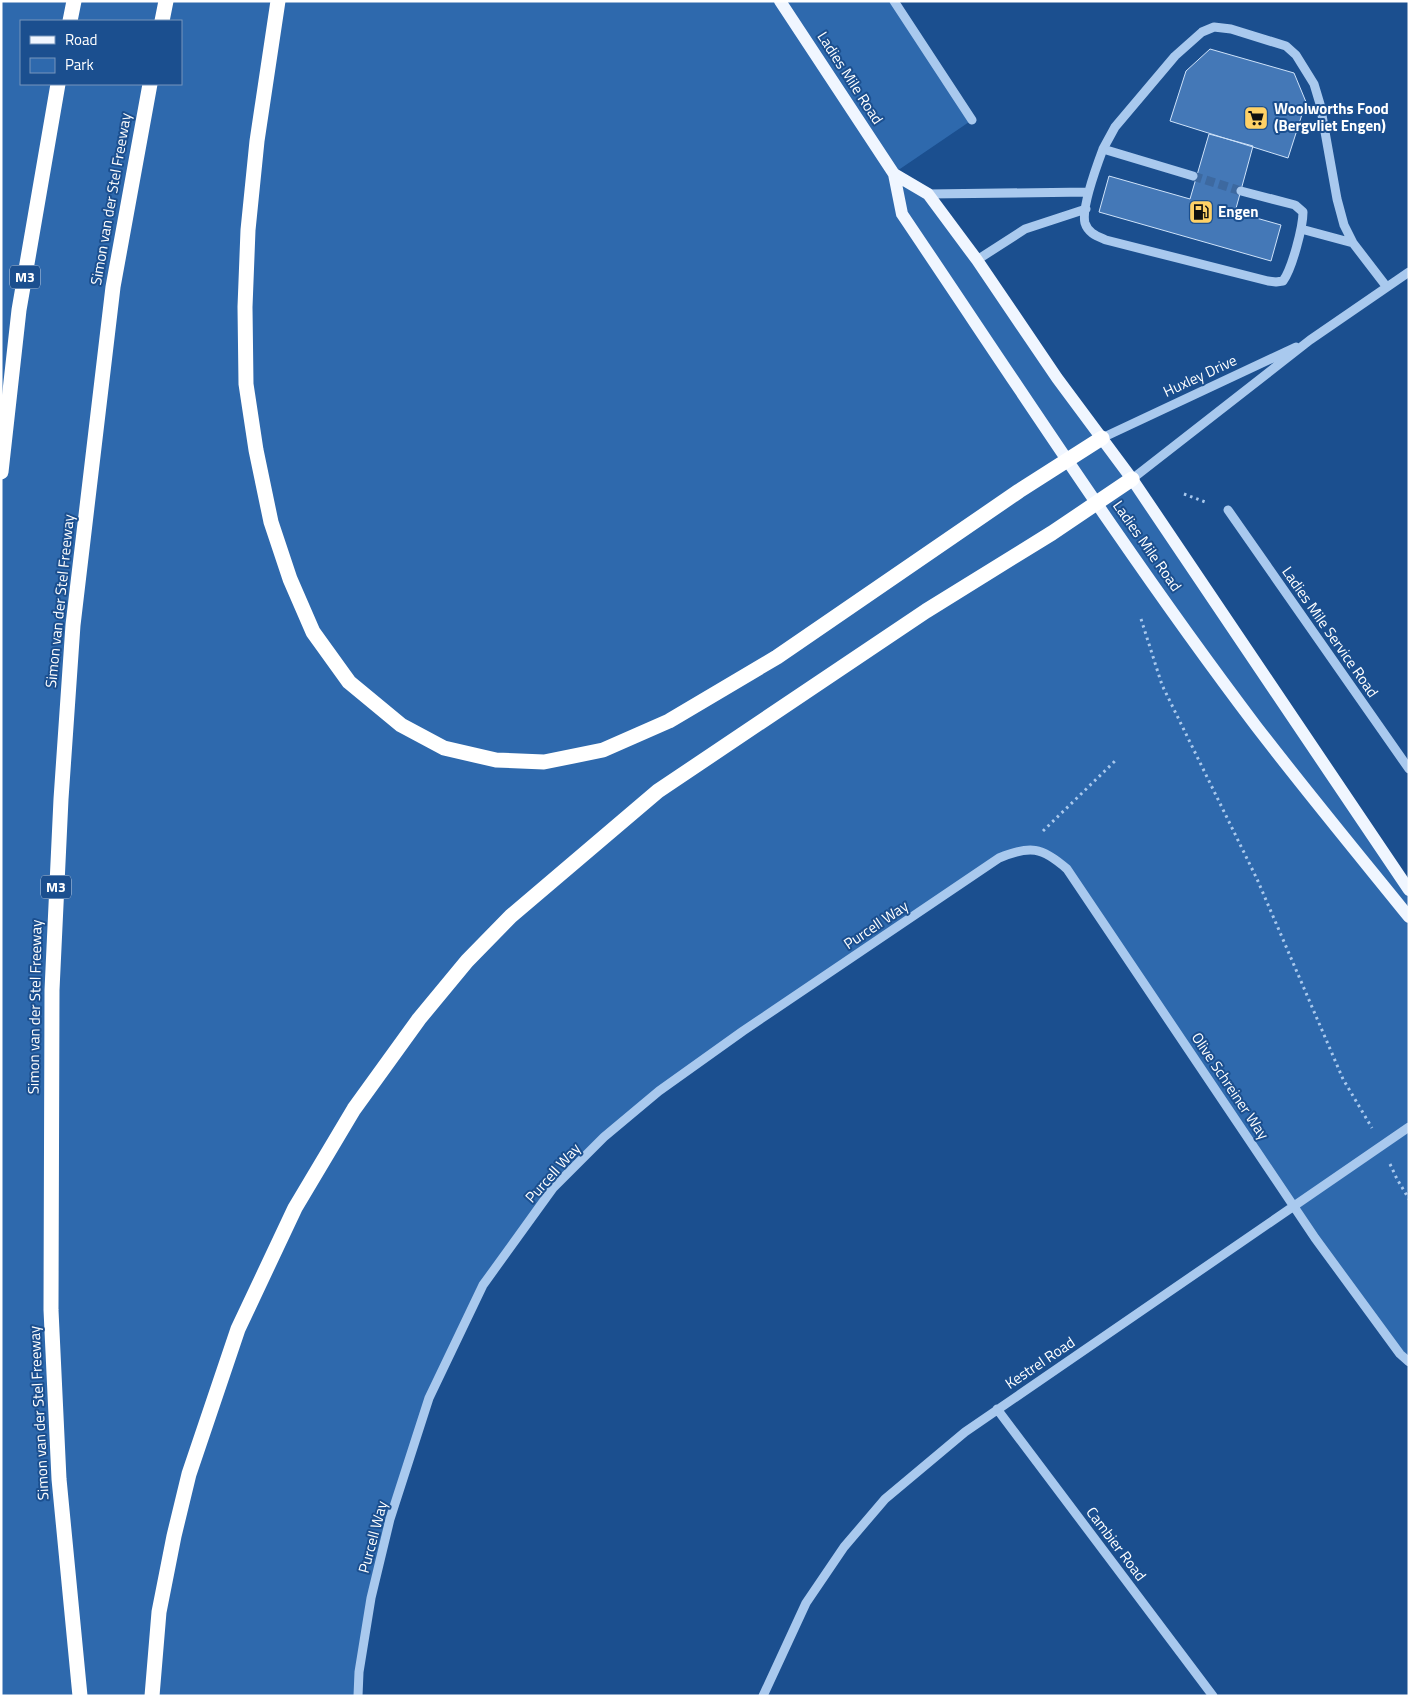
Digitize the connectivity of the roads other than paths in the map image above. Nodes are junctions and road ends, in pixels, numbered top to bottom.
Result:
1 (74, 1) edge
2 (166, 1) edge
3 (278, 1) edge
4 (780, 1) edge
5 (894, 1) edge
6 (70, 20) edge
7 (162, 20) edge
8 (58, 85) edge
9 (150, 85) edge
10 (972, 120) dead end
11 (1103, 149) junction
12 (894, 174) junction
13 (1193, 176) tunnel mouth
14 (1241, 191) tunnel mouth
15 (1088, 192) junction
16 (928, 194) junction
17 (1086, 209) junction
18 (1301, 229) junction
19 (1352, 243) junction
20 (977, 260) junction
21 (1409, 272) edge
22 (1386, 286) junction
23 (1310, 340) junction
24 (1102, 438) junction
25 (1066, 460) junction
26 (1, 472) edge
27 (1132, 479) junction
28 (1097, 504) junction
29 (1228, 510) dead end
30 (1407, 762) edge
31 (1034, 849) joint
32 (1409, 890) edge
33 (1409, 917) edge
34 (1409, 1127) edge
35 (1294, 1206) junction
36 (1409, 1362) edge
37 (997, 1409) junction
38 (80, 1696) edge
39 (152, 1696) edge
40 (358, 1696) edge
41 (763, 1696) edge
42 (1213, 1696) edge

1 - 6 highway
2 - 7 highway
3 - 25 highway
4 - 12 main road, Ladies Mile Road
5 - 10 street
8 - 26 highway, M3
9 - 38 highway, Simon van der Stel Freeway / M3
11 - 13 street
11 - 15 street
11 - 19 street
12 - 16 main road, Ladies Mile Road
12 - 25 main road, Ladies Mile Road
14 - 18 street
15 - 16 street
15 - 17 street
16 - 20 main road, Ladies Mile Road
17 - 18 street
17 - 20 street
18 - 19 street
19 - 22 street
20 - 24 main road, Ladies Mile Road
21 - 22 street, Huxley Drive
22 - 23 street, Huxley Drive
23 - 24 street, Huxley Drive
23 - 27 street, Huxley Drive
24 - 25 highway
24 - 27 main road, Ladies Mile Road
25 - 28 main road, Ladies Mile Road
27 - 28 highway
27 - 32 main road, Ladies Mile Road
28 - 33 main road, Ladies Mile Road
28 - 39 highway
29 - 30 street, Ladies Mile Service Road
31 - 35 street, Olive Schreiner Way
31 - 40 street, Purcell Way
34 - 35 street, Kestrel Road
35 - 36 street, Olive Schreiner Way
35 - 37 street, Kestrel Road
37 - 41 street, Kestrel Road
37 - 42 street, Cambier Road

